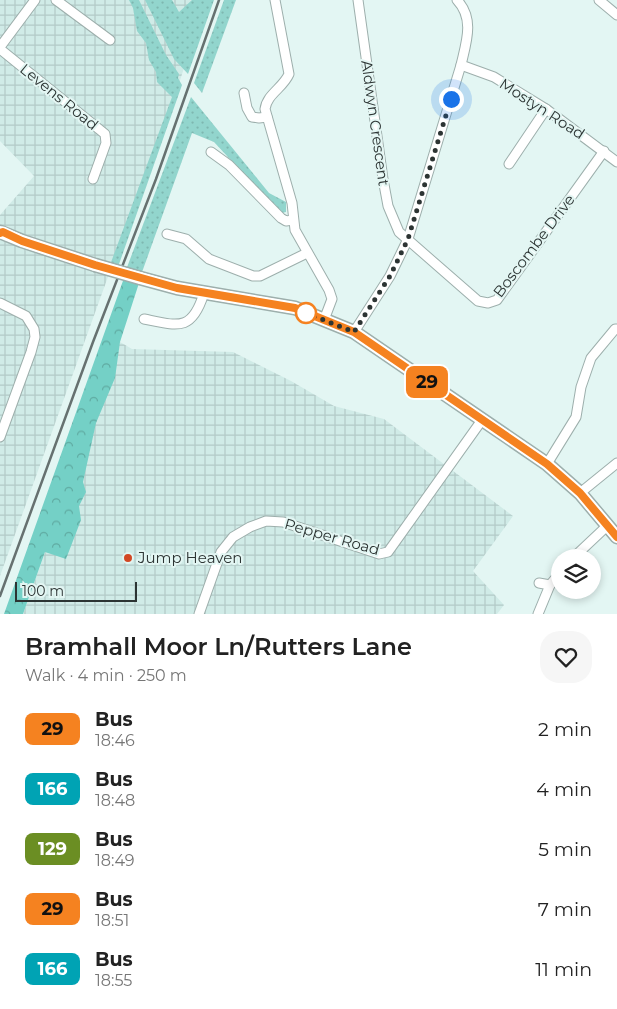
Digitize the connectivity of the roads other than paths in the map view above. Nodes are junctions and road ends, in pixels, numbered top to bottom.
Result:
1 (35, 0) edge
2 (56, 0) edge
3 (275, 0) edge
4 (358, 0) edge
5 (457, 0) edge
6 (598, 0) edge
7 (617, 15) edge
8 (110, 40) dead end
9 (0, 48) edge
10 (461, 65) junction
11 (244, 93) dead end
12 (546, 110) junction
13 (267, 117) junction
14 (604, 150) junction
15 (210, 152) dead end
16 (617, 162) edge
17 (509, 164) dead end
18 (93, 178) dead end
19 (293, 220) junction
20 (1, 232) edge
21 (167, 234) dead end
22 (408, 239) junction
23 (307, 253) junction
24 (204, 293) junction
25 (0, 303) edge
26 (144, 319) dead end
27 (324, 320) junction
28 (617, 329) edge
29 (354, 332) junction
30 (482, 420) junction
31 (0, 437) edge
32 (617, 463) edge
33 (547, 464) junction
34 (580, 493) junction
35 (607, 526) junction
36 (617, 537) edge
37 (583, 549) edge
38 (539, 582) dead end
39 (550, 585) joint
40 (198, 614) edge
41 (538, 614) edge

1 - 9 street
2 - 8 street
3 - 13 street
4 - 22 street, Aldwyn Crescent
5 - 10 street
6 - 7 street
9 - 18 street, Levens Road
10 - 12 street, Mostyn Road
10 - 22 street
11 - 13 street
12 - 14 street, Mostyn Road
12 - 17 street
13 - 19 street
14 - 16 street, Mostyn Road
14 - 22 street, Boscombe Drive
15 - 19 street
19 - 23 street
20 - 24 street, bridge
21 - 23 street
22 - 29 street
23 - 27 street
24 - 26 street
24 - 27 street
25 - 31 street
27 - 29 street
28 - 33 street
29 - 30 street
30 - 33 street
30 - 40 street, Pepper Road
32 - 34 street
33 - 34 street
34 - 35 street
35 - 36 street
35 - 37 street
38 - 39 street
39 - 41 street

